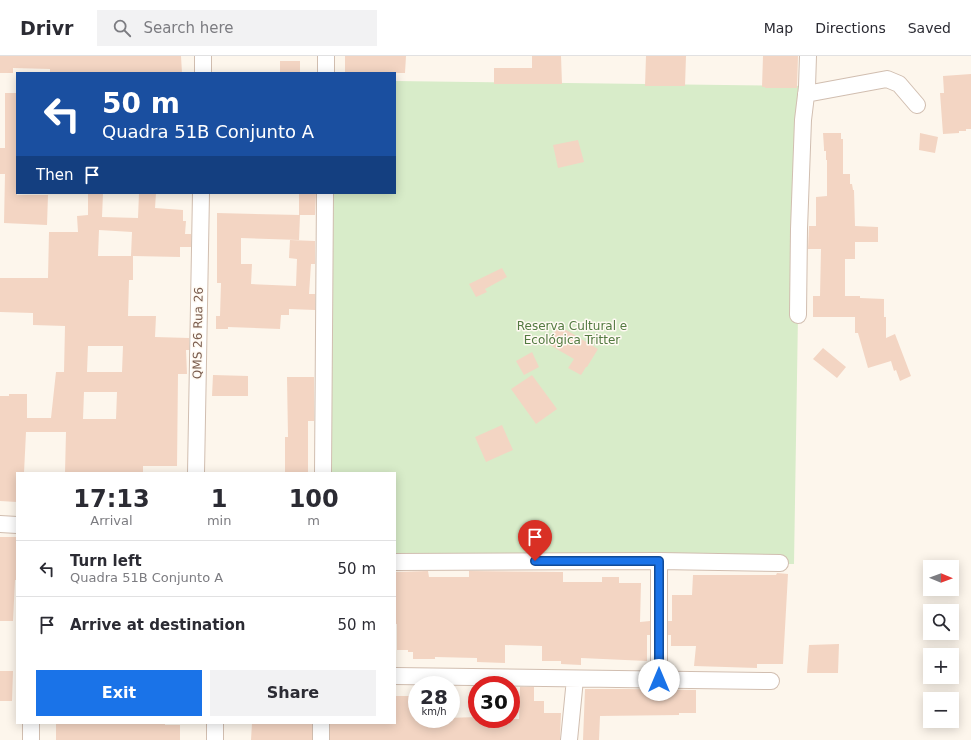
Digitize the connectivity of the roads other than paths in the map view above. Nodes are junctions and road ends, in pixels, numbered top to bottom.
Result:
1 (203, 56) edge
2 (326, 56) edge
3 (808, 56) edge
4 (203, 72) edge
5 (326, 72) edge
6 (806, 94) junction
7 (917, 105) dead end
8 (201, 194) edge
9 (325, 194) edge
10 (798, 315) dead end
11 (196, 472) edge
12 (323, 472) edge
13 (0, 524) edge
14 (16, 524) edge
15 (659, 561) junction
16 (396, 562) edge
17 (780, 563) dead end
18 (396, 676) edge
19 (574, 679) junction
20 (659, 680) junction
21 (771, 681) dead end
22 (31, 724) edge
23 (216, 724) edge
24 (321, 724) edge
25 (31, 740) edge
26 (215, 740) edge
27 (321, 740) edge
28 (569, 740) edge

1 - 4 street
2 - 5 street
3 - 6 street
6 - 7 street
6 - 10 street
8 - 11 street, QMS 26 Rua 26
9 - 12 street
13 - 14 street
15 - 16 street
15 - 17 street
15 - 20 street
18 - 19 street
19 - 20 street
19 - 28 street
20 - 21 street
22 - 25 street
23 - 26 street
24 - 27 street

